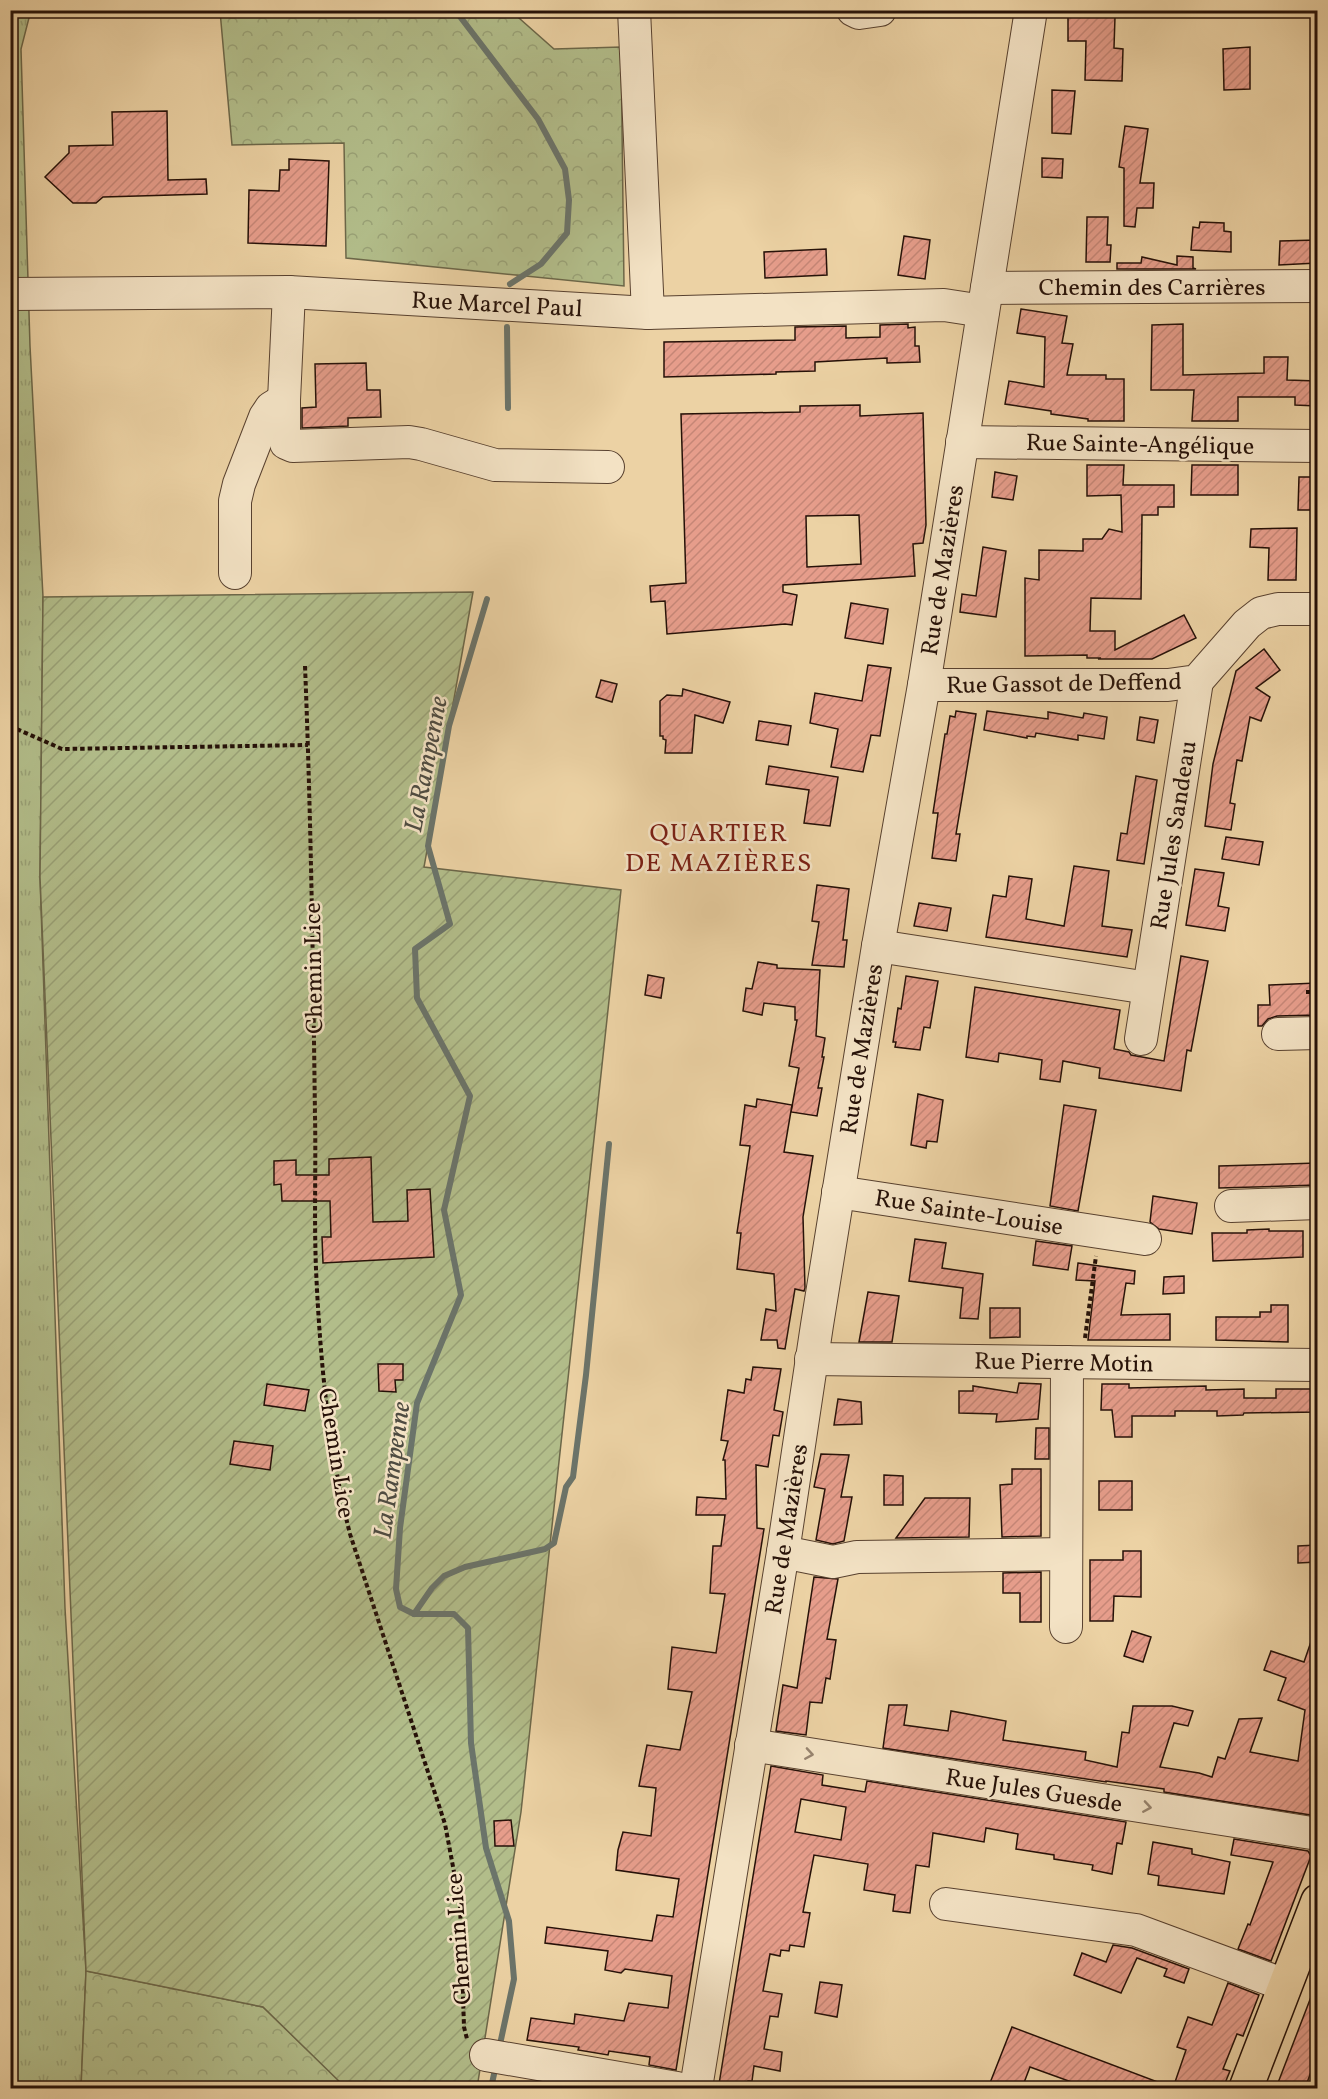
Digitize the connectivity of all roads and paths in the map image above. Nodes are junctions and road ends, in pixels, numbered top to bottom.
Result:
1 (17, 10) edge
2 (634, 10) edge
3 (853, 10) edge
4 (880, 10) edge
5 (1031, 10) edge
6 (10, 45) edge
7 (1317, 286) edge
8 (290, 292) junction
9 (10, 294) edge
10 (985, 300) junction
11 (648, 313) junction
12 (284, 400) junction
13 (962, 442) junction
14 (1317, 446) edge
15 (608, 467) dead end
16 (236, 573) dead end
17 (1317, 609) edge
18 (305, 666) dead end
19 (1197, 681) junction
20 (924, 685) junction
21 (10, 726) edge
22 (308, 745) junction
23 (878, 946) junction
24 (1148, 988) junction
25 (1306, 992) dead end
26 (1317, 992) edge
27 (1317, 1033) edge
28 (1278, 1034) dead end
29 (1141, 1039) dead end
30 (838, 1192) junction
31 (1317, 1203) edge
32 (1231, 1206) dead end
33 (1099, 1232) junction
34 (1145, 1239) dead end
35 (811, 1359) junction
36 (1075, 1362) junction
37 (1317, 1365) edge
38 (783, 1552) junction
39 (1066, 1554) junction
40 (1066, 1627) dead end
41 (751, 1745) junction
42 (1317, 1834) edge
43 (1317, 1901) edge
44 (946, 1904) dead end
45 (1285, 1985) junction
46 (498, 2057) joint
47 (677, 2088) edge
48 (696, 2088) edge
49 (1246, 2088) edge

1 - 6 path
2 - 11 street
3 - 4 street
5 - 10 street, Rue de Mazières
7 - 10 street, Chemin des Carrières
8 - 9 street, Rue Marcel Paul
8 - 11 street, Rue Marcel Paul
8 - 12 street
10 - 11 street, Rue Marcel Paul
10 - 13 street, Rue de Mazières
12 - 15 street
12 - 16 street
13 - 14 street, Rue Sainte-Angélique
13 - 20 street, Rue de Mazières
17 - 19 street, Rue Gassot de Deffend
18 - 22 path, Chemin Lice
19 - 20 street, Rue Gassot de Deffend
19 - 24 street, Rue Jules Sandeau
20 - 23 street, Rue de Mazières
21 - 22 path
22 - 46 path, Chemin Lice
23 - 24 street
23 - 30 street, Rue de Mazières
24 - 29 street, Rue Jules Sandeau
25 - 26 path
27 - 28 street
30 - 33 street, Rue Sainte-Louise
30 - 35 street, Rue de Mazières
31 - 32 street
33 - 34 street, Rue Sainte-Louise
33 - 36 path
35 - 36 street, Rue Pierre Motin
35 - 38 street, Rue de Mazières
36 - 37 street, Rue Pierre Motin
36 - 39 street
38 - 39 street
38 - 41 street, Rue de Mazières
39 - 40 street
41 -> 42 street, Rue Jules Guesde
41 - 48 street, Rue de Mazières
43 - 45 main road
44 - 45 street
45 - 49 main road
46 - 47 street

